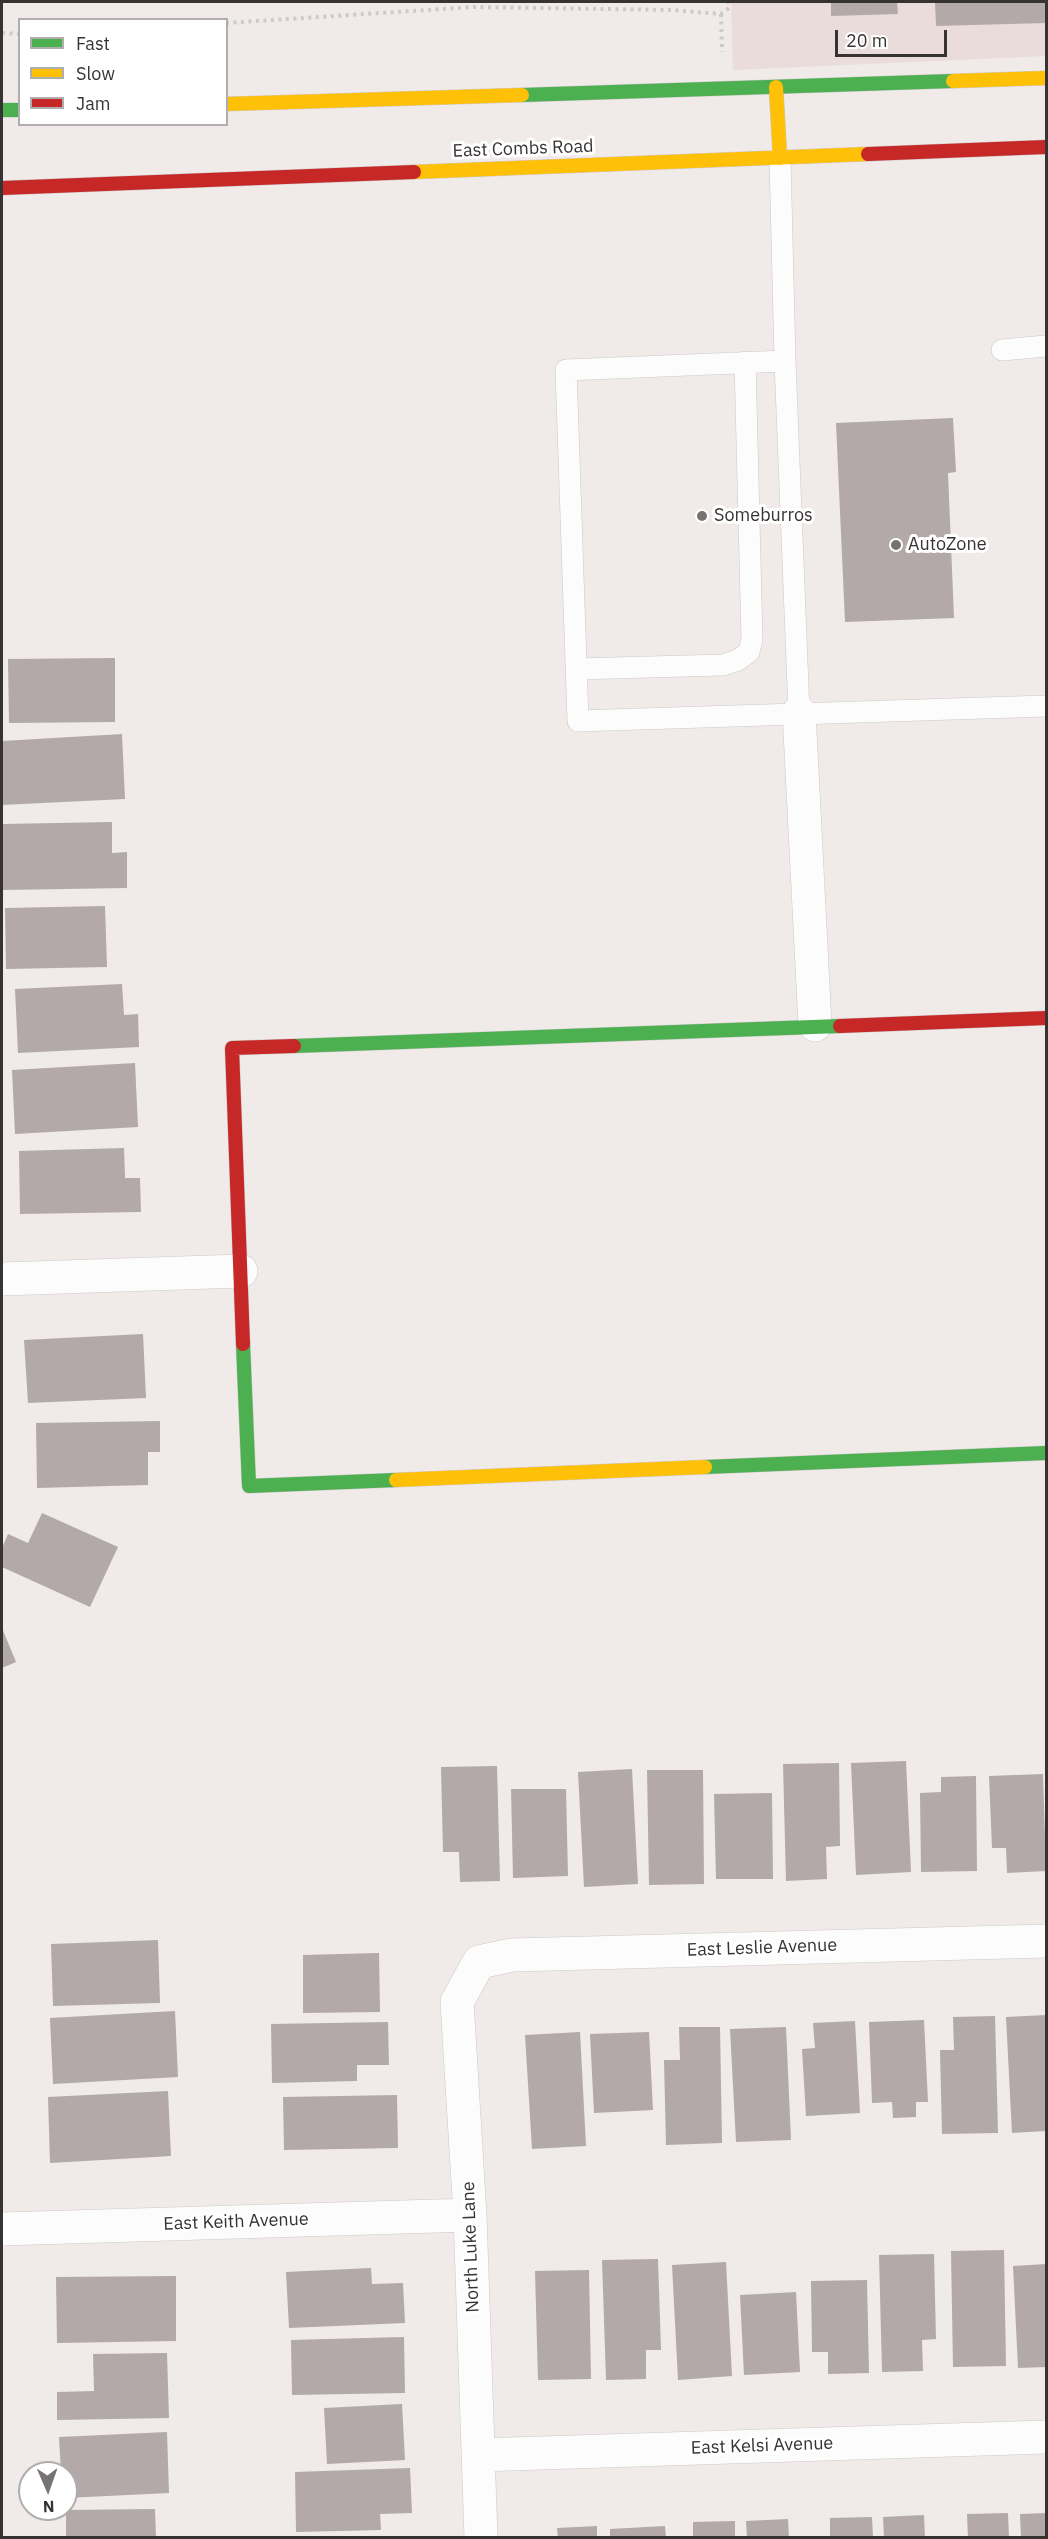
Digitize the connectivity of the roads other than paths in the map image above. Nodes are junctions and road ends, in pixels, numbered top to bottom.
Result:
1 (1047, 78) edge
2 (776, 87) junction
3 (228, 104) edge
4 (2, 110) edge
5 (18, 110) edge
6 (1047, 147) edge
7 (780, 158) junction
8 (2, 188) edge
9 (1047, 346) edge
10 (1002, 350) dead end
11 (785, 361) junction
12 (745, 362) junction
13 (576, 669) junction
14 (1047, 706) edge
15 (799, 712) junction
16 (1047, 1018) edge
17 (816, 1025) junction
18 (241, 1271) junction
19 (2, 1279) edge
20 (1047, 1453) edge
21 (1047, 1941) edge
22 (478, 1962) joint
23 (470, 2215) junction
24 (2, 2229) edge
25 (1047, 2437) edge
26 (478, 2455) junction
27 (481, 2538) edge

1 - 2 street
2 - 3 street
2 - 7 street
4 - 5 street
6 - 7 street, East Combs Road
7 - 8 street, East Combs Road
7 - 11 lane
9 - 10 lane
11 - 12 lane
11 - 15 lane
12 - 13 lane
12 - 13 lane
13 - 15 lane
14 - 15 lane
15 - 17 street
16 - 17 street
17 - 18 street
18 - 19 street
18 - 20 street
21 - 22 street, East Leslie Avenue
22 - 23 street, North Luke Lane
23 - 24 street, East Keith Avenue
23 - 26 street, North Luke Lane
25 - 26 street, East Kelsi Avenue
26 - 27 street, North Luke Lane

